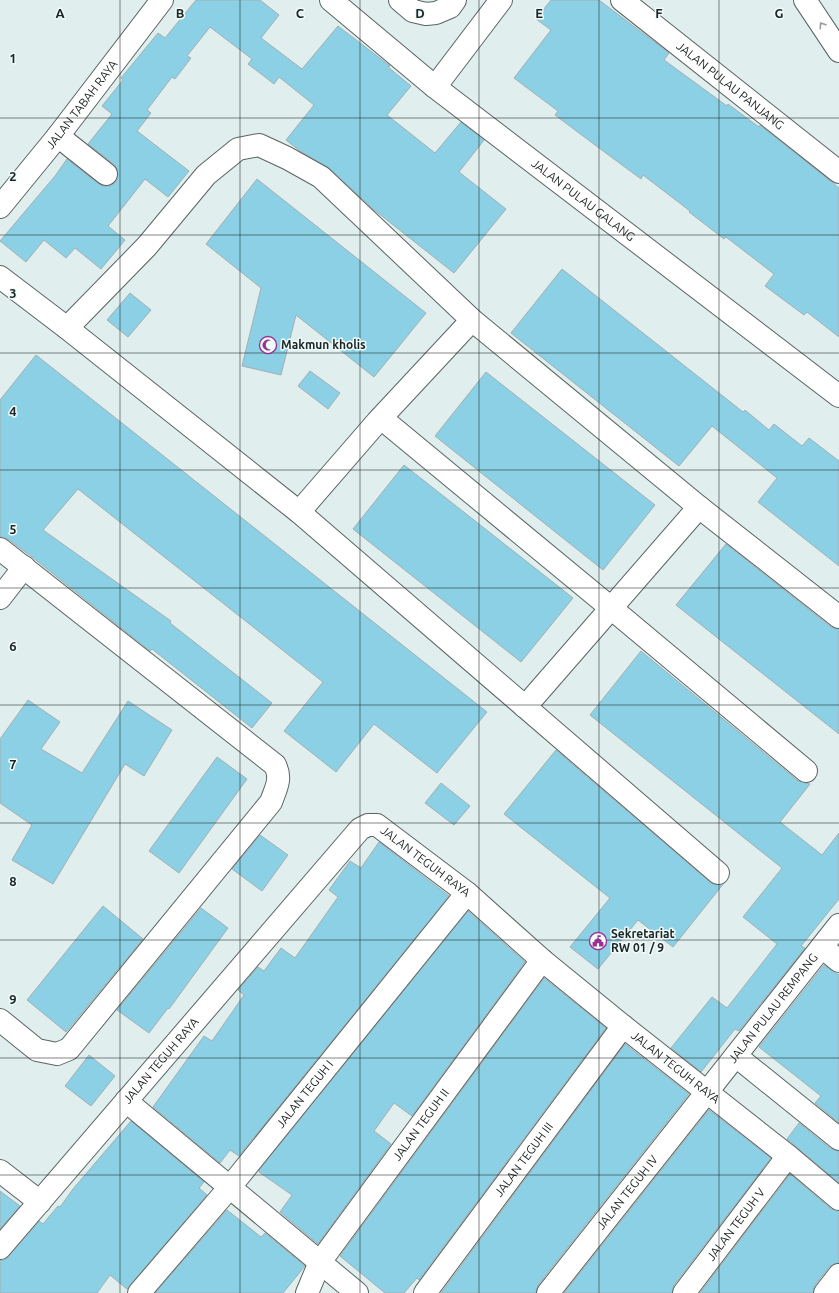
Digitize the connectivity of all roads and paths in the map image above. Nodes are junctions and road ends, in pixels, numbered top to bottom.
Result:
1 (162, 0) edge
2 (331, 0) edge
3 (400, 0) edge
4 (455, 0) edge
5 (501, 0) edge
6 (622, 0) edge
7 (805, 0) edge
8 (839, 51) edge
9 (435, 87) junction
10 (58, 136) junction
11 (839, 172) edge
12 (106, 174) dead end
13 (0, 207) edge
14 (0, 277) edge
15 (472, 320) junction
16 (67, 328) junction
17 (839, 396) edge
18 (381, 418) junction
19 (699, 507) junction
20 (299, 512) junction
21 (0, 549) edge
22 (24, 567) junction
23 (0, 598) edge
24 (611, 608) junction
25 (839, 617) edge
26 (525, 707) junction
27 (806, 771) dead end
28 (718, 873) dead end
29 (467, 893) junction
30 (839, 925) edge
31 (822, 947) junction
32 (542, 960) junction
33 (839, 961) edge
34 (0, 1020) edge
35 (623, 1026) junction
36 (736, 1056) junction
37 (708, 1092) junction
38 (126, 1101) junction
39 (839, 1139) edge
40 (788, 1156) junction
41 (0, 1171) edge
42 (230, 1187) junction
43 (839, 1199) edge
44 (40, 1202) junction
45 (0, 1248) edge
46 (320, 1262) junction
47 (839, 1275) edge
48 (139, 1293) edge
49 (308, 1293) edge
50 (357, 1293) edge
51 (425, 1293) edge
52 (548, 1293) edge
53 (684, 1293) edge
54 (824, 1293) edge

1 - 10 street, JALAN TABAH RAYA
2 - 9 street, JALAN PULAU GALANG
3 - 4 street
5 - 9 street
6 - 11 street, JALAN PULAU PANJANG
8 -> 7 street
9 - 17 street, JALAN PULAU GALANG
10 - 12 street
10 - 13 street, JALAN TABAH RAYA
14 - 16 street
15 - 16 street
15 - 18 street
15 - 19 street
16 - 20 street
18 - 20 street
18 - 24 street
19 - 24 street
19 - 25 street
20 - 26 street
21 - 22 street
22 - 23 street
22 - 34 street
24 - 26 street
24 - 27 street
26 - 28 street
29 - 32 street, JALAN TEGUH RAYA
29 - 38 street, JALAN TEGUH RAYA
29 - 42 street, JALAN TEGUH I
30 - 31 street, JALAN PULAU REMPANG
31 - 33 street
31 - 36 street, JALAN PULAU REMPANG
32 - 35 street, JALAN TEGUH RAYA
32 - 46 street, JALAN TEGUH II
35 - 37 street, JALAN TEGUH RAYA
35 - 51 street, JALAN TEGUH III
36 - 37 street, JALAN PULAU REMPANG
36 - 39 street
37 - 40 street, JALAN TEGUH RAYA
37 - 52 street, JALAN TEGUH IV
38 - 42 street
38 - 44 street, JALAN TEGUH RAYA
40 - 43 street, JALAN TEGUH RAYA
40 - 53 street, JALAN TEGUH V
41 - 44 street
42 - 46 street
42 - 48 street, JALAN TEGUH I
44 - 45 street, JALAN TEGUH RAYA
46 - 49 street, JALAN TEGUH II
46 - 50 street
47 - 54 street

